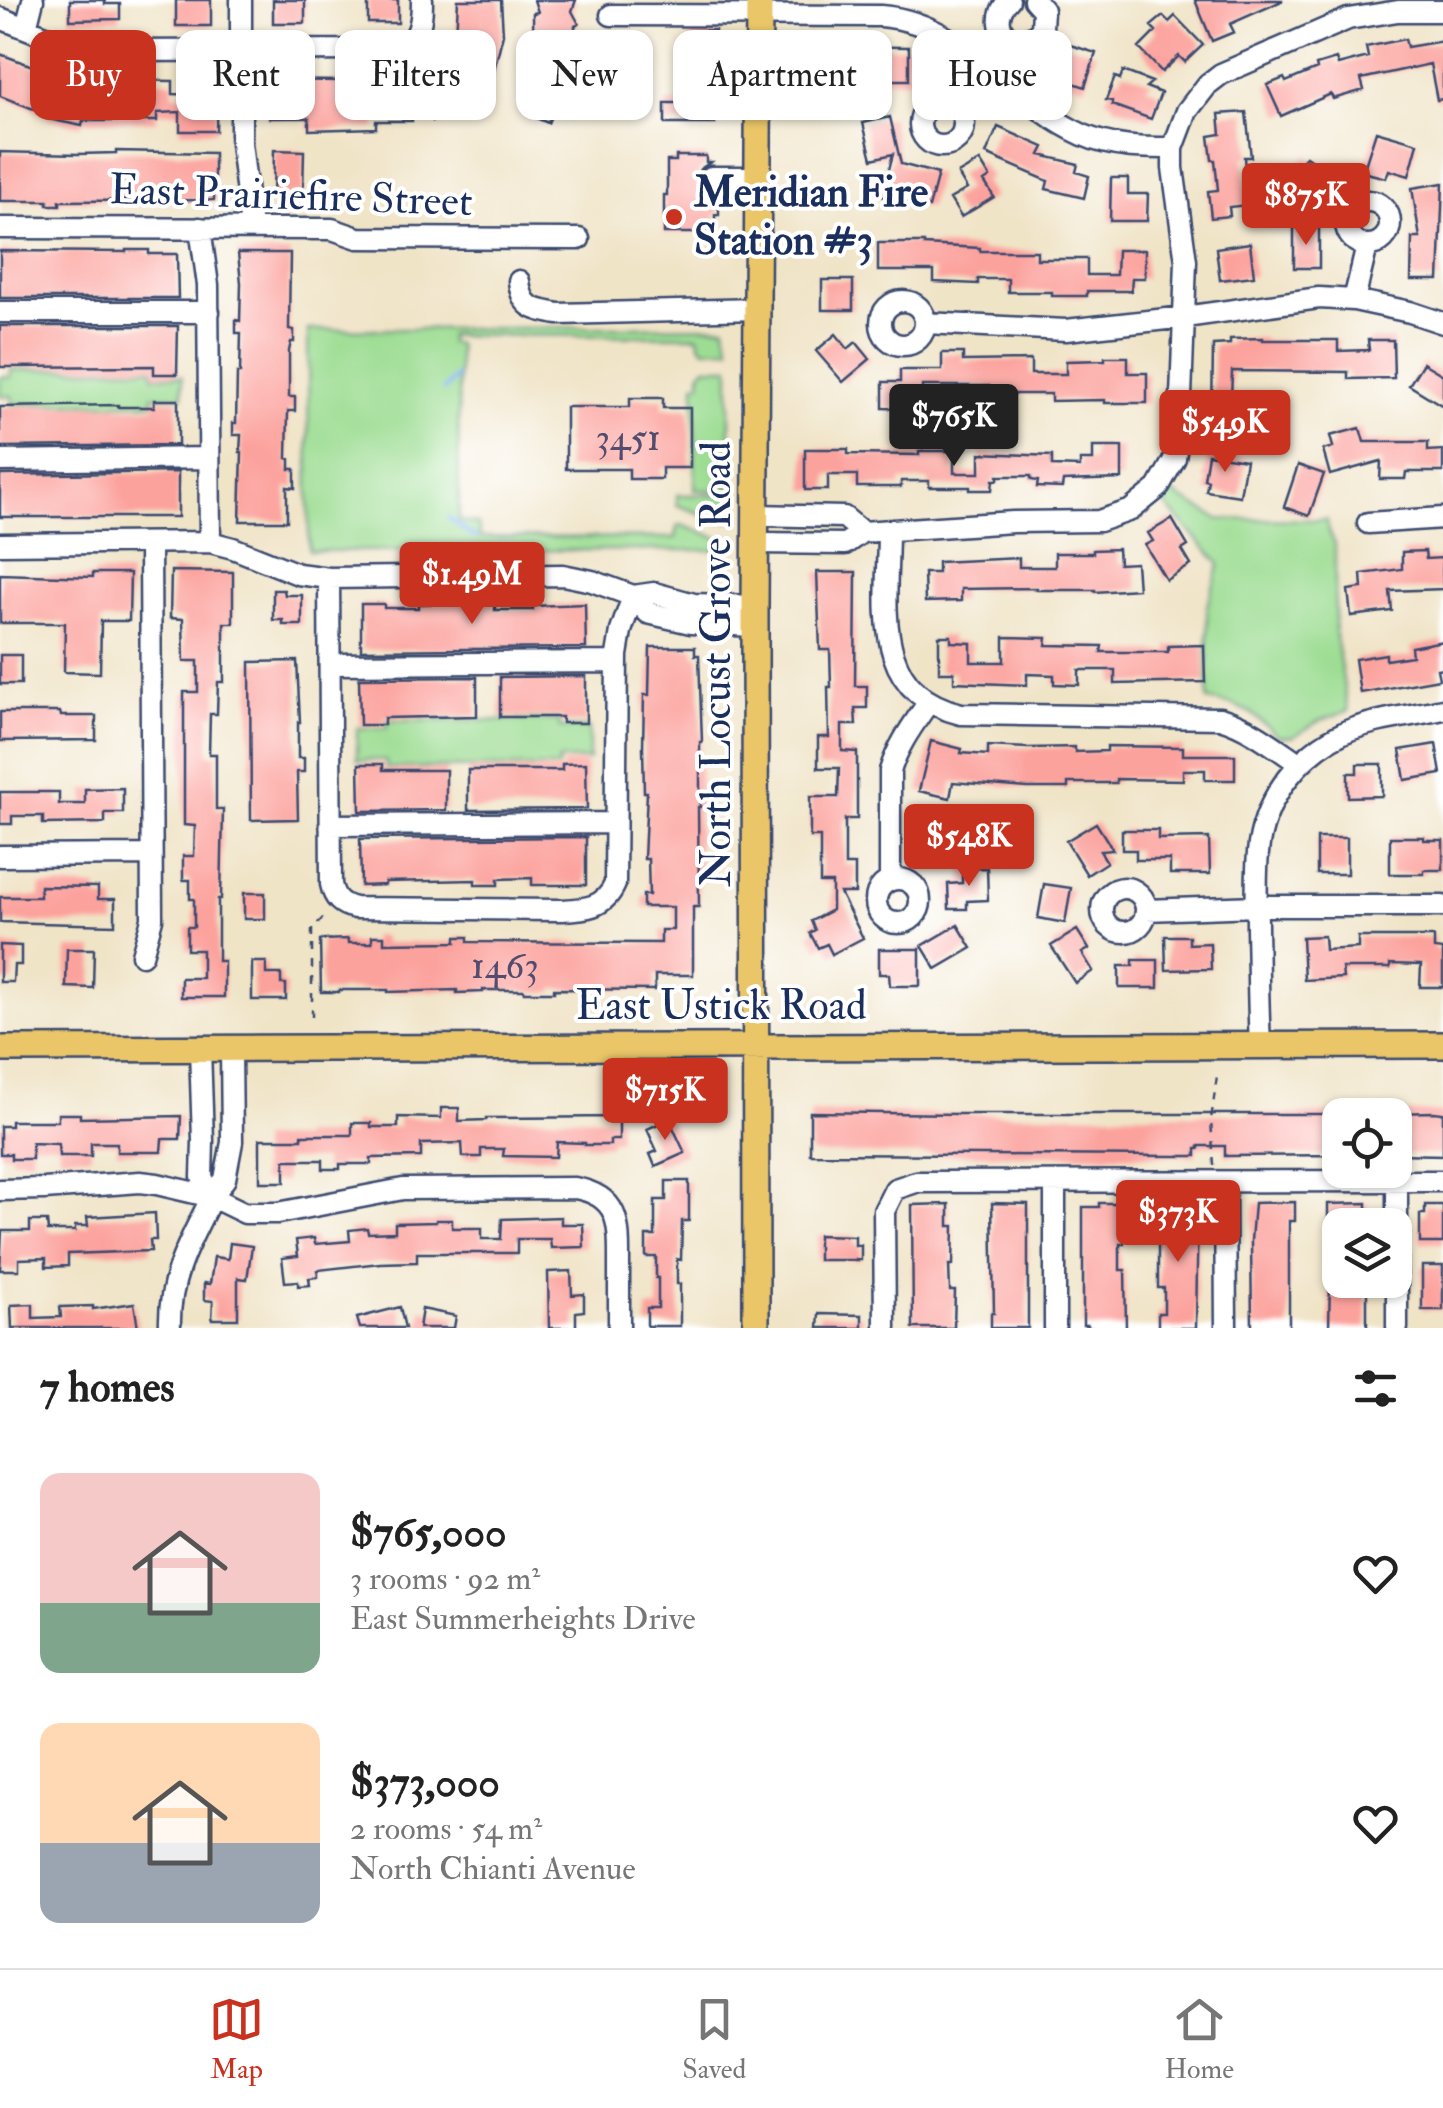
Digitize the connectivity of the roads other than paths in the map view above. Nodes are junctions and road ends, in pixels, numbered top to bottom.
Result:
1 (32, 0) edge
2 (241, 0) edge
3 (422, 0) edge
4 (1009, 0) edge
5 (1034, 0) edge
6 (759, 8) edge
7 (1443, 11) edge
8 (611, 15) dead end
9 (0, 18) edge
10 (26, 28) junction
11 (241, 30) edge
12 (933, 30) edge
13 (1004, 30) edge
14 (1040, 30) edge
15 (176, 50) edge
16 (315, 50) edge
17 (241, 120) edge
18 (1058, 120) edge
19 (1173, 148) junction
20 (712, 177) dead end
21 (759, 177) junction
22 (0, 228) edge
23 (200, 228) junction
24 (251, 228) junction
25 (580, 239) dead end
26 (1367, 246) dead end
27 (519, 281) dead end
28 (1354, 300) junction
29 (758, 309) junction
30 (0, 312) edge
31 (208, 312) junction
32 (1184, 318) junction
33 (1443, 323) edge
34 (926, 324) dead end
35 (209, 458) junction
36 (0, 461) edge
37 (756, 515) junction
38 (1443, 518) edge
39 (1368, 523) dead end
40 (888, 531) junction
41 (862, 532) junction
42 (210, 542) junction
43 (150, 543) junction
44 (756, 543) junction
45 (0, 544) edge
46 (329, 578) junction
47 (632, 596) junction
48 (755, 616) junction
49 (616, 662) junction
50 (330, 664) junction
51 (928, 702) junction
52 (1443, 709) edge
53 (1300, 764) junction
54 (616, 823) junction
55 (330, 825) junction
56 (0, 856) edge
57 (152, 856) junction
58 (890, 879) dead end
59 (1257, 906) junction
60 (1443, 906) edge
61 (1146, 910) dead end
62 (142, 956) dead end
63 (1260, 1045) junction
64 (1443, 1045) edge
65 (758, 1046) junction
66 (200, 1048) junction
67 (231, 1048) junction
68 (0, 1049) edge
69 (1322, 1181) edge
70 (1412, 1181) edge
71 (1443, 1181) edge
72 (1054, 1182) junction
73 (1219, 1182) junction
74 (1397, 1188) edge
75 (0, 1190) edge
76 (212, 1197) junction
77 (170, 1328) edge
78 (619, 1328) edge
79 (756, 1328) edge
80 (885, 1328) edge
81 (1055, 1328) edge
82 (1226, 1328) edge
83 (1397, 1328) edge

1 - 10 street
2 - 11 street
3 - 16 street
4 - 13 street
5 - 14 street
6 - 8 street
6 - 12 street
6 - 21 main road, North Locust Grove Road
7 - 19 street
9 - 10 street
10 - 15 street
17 - 24 street
18 - 19 street
19 - 32 street
20 - 21 street
21 - 29 main road, North Locust Grove Road
22 - 23 street, East Prairiefire Street
23 - 24 street, East Prairiefire Street
23 - 31 street
24 - 25 street, East Prairiefire Street
26 - 28 street
27 - 29 street
28 - 32 street
28 - 33 street
29 - 37 main road, North Locust Grove Road
30 - 31 street
31 - 35 street
32 - 34 street
32 - 40 street
35 - 36 street
35 - 42 street
37 - 41 street
37 - 44 main road, North Locust Grove Road
38 - 39 street
40 - 41 street
40 - 51 street
41 - 44 street
42 - 43 street
42 - 46 street
43 - 45 street
43 - 57 street
44 - 48 main road, North Locust Grove Road
46 - 47 street
46 - 50 street
47 - 48 street
47 - 49 street
48 - 65 main road, North Locust Grove Road
49 - 50 street
49 - 54 street
50 - 55 street
51 - 53 street
51 - 58 street
52 - 53 street
53 - 59 street
54 - 55 street
54 - 55 street
56 - 57 street
57 - 62 street
59 - 60 street
59 - 61 street
59 - 63 street
63 - 64 main road, East Ustick Road
63 - 65 main road, East Ustick Road
65 - 67 main road, East Ustick Road
65 - 79 main road, North Locust Grove Road
66 - 67 main road, East Ustick Road
66 - 68 main road, East Ustick Road
66 - 76 street
67 - 76 street
69 - 73 street
70 - 71 street
72 - 73 street
72 - 80 street
72 - 81 street
73 - 82 street
74 - 83 street
75 - 76 street
76 - 77 street
76 - 78 street

